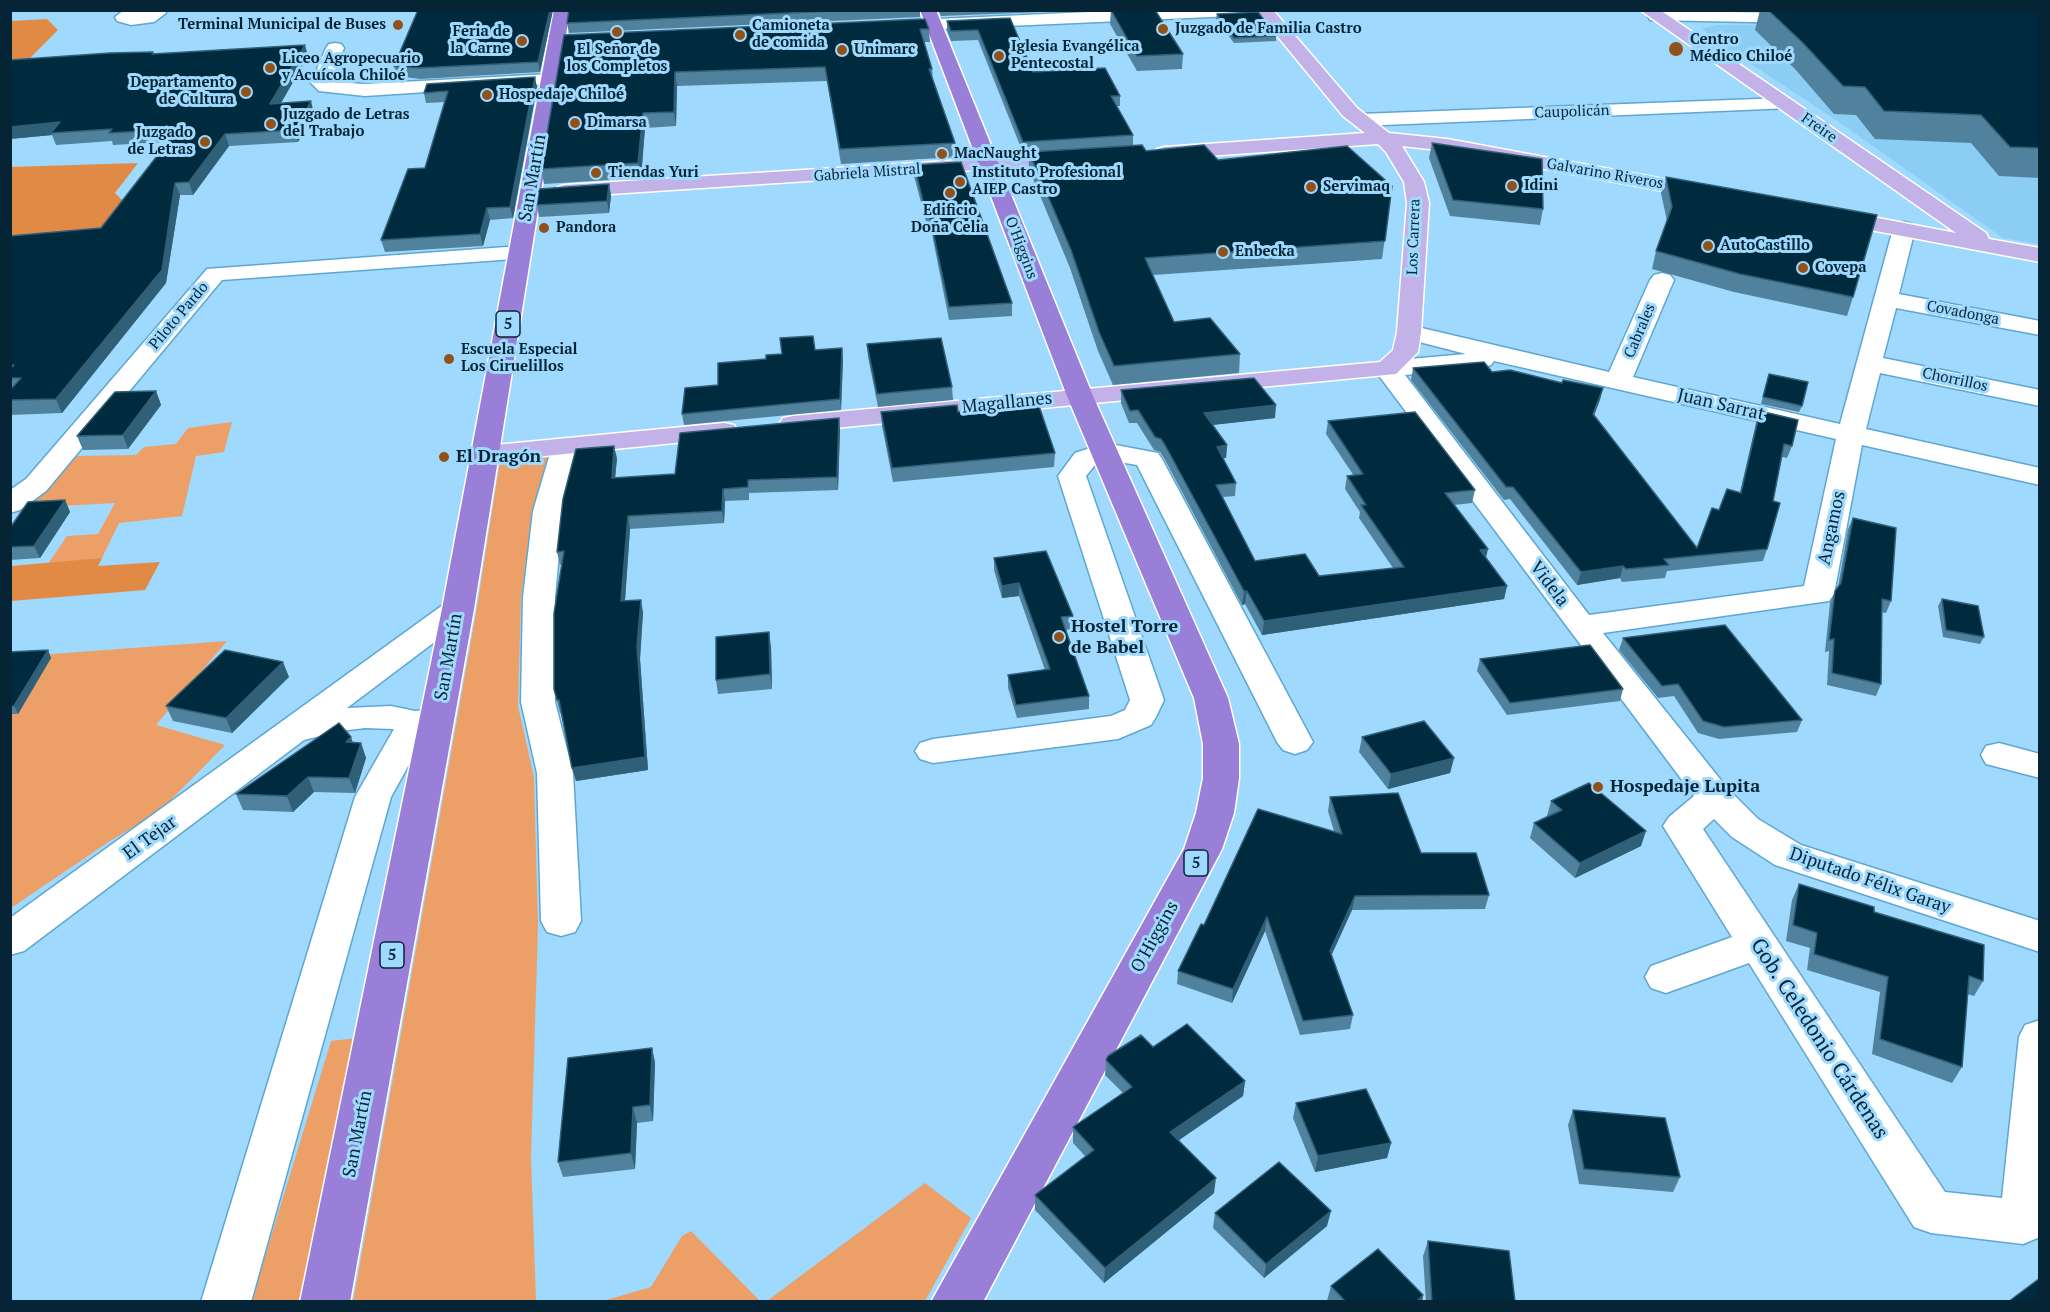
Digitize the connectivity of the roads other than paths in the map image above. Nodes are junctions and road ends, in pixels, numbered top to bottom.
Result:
1 (139, 10) edge
2 (154, 10) edge
3 (562, 10) edge
4 (1256, 10) edge
5 (1264, 10) edge
6 (1652, 13) edge
7 (931, 17) edge
8 (1815, 18) edge
9 (884, 26) edge
10 (335, 48) dead end
11 (550, 79) junction
12 (1784, 104) junction
13 (1360, 120) junction
14 (1383, 138) junction
15 (1147, 154) edge
16 (1089, 158) edge
17 (989, 165) junction
18 (530, 193) junction
19 (1724, 196) edge
20 (1925, 202) junction
21 (1816, 213) edge
22 (1904, 230) junction
23 (1989, 246) junction
24 (520, 253) junction
25 (2040, 255) edge
26 (1662, 280) edge
27 (1887, 299) junction
28 (2040, 328) edge
29 (1409, 332) junction
30 (1508, 357) junction
31 (1870, 363) junction
32 (1387, 369) junction
33 (1618, 382) junction
34 (1080, 396) junction
35 (2040, 398) edge
36 (1851, 434) junction
37 (567, 447) junction
38 (1105, 451) junction
39 (485, 454) junction
40 (2040, 477) edge
41 (10, 504) edge
42 (458, 609) junction
43 (1581, 626) junction
44 (426, 721) junction
45 (290, 735) junction
46 (1295, 742) dead end
47 (933, 751) dead end
48 (1999, 755) dead end
49 (2040, 766) edge
50 (1715, 798) junction
51 (561, 921) dead end
52 (2040, 937) edge
53 (10, 940) edge
54 (1758, 944) junction
55 (1666, 977) dead end
56 (2040, 1037) edge
57 (226, 1302) edge
58 (325, 1302) edge
59 (956, 1302) edge

1 - 2 street
3 - 11 highway, San Martín / 5
4 - 7 street
5 - 13 main road, Los Carrera
6 - 8 street
6 - 12 main road, Freire
7 - 9 street
7 - 17 highway, O'Higgins / 5
10 - 11 street
11 - 18 highway, San Martín / 5
12 - 13 street, Caupolicán
12 - 20 main road, Freire
13 - 14 main road, Los Carrera
14 - 15 main road
14 - 19 main road, Galvarino Riveros
14 - 29 main road, Los Carrera
16 - 17 main road, Gabriela Mistral
17 - 18 main road, Gabriela Mistral
17 - 34 highway, O'Higgins / 5
18 - 24 highway, San Martín / 5
20 - 22 main road
20 - 23 main road, Freire
21 - 22 main road
22 - 23 main road
22 - 27 street, Angamos
23 - 25 main road
24 - 39 highway, San Martín / 5
24 - 41 street, Piloto Pardo
26 - 33 street, Cabrales
27 - 28 street, Covadonga
27 - 31 street, Angamos
29 - 30 street, Juan Sarrat
29 - 32 main road, Los Carrera
30 - 32 street, Juan Sarrat
30 - 33 street, Juan Sarrat
31 - 35 street, Chorrillos
31 - 36 street, Angamos
32 - 34 main road, Magallanes
32 - 43 street, Videla
33 - 36 street, Juan Sarrat
34 - 37 main road, Magallanes
34 - 38 highway, O'Higgins / 5
36 - 40 street, Juan Sarrat
36 - 43 street, Angamos
37 - 39 main road, Magallanes
37 - 51 street
38 - 46 street
38 - 47 street
38 - 59 highway, O'Higgins / 5
39 - 42 highway, San Martín / 5
42 - 44 highway, San Martín / 5
42 - 45 street, El Tejar
43 - 50 street, Videla
44 - 45 street, El Tejar
44 - 57 street, San Martín
44 - 58 highway, San Martín / 5
45 - 53 street, El Tejar
48 - 49 street
50 - 52 street, Diputado Félix Garay
50 - 54 street, Gob. Celedonio Cárdenas
54 - 55 street
54 - 56 street, Gob. Celedonio Cárdenas

